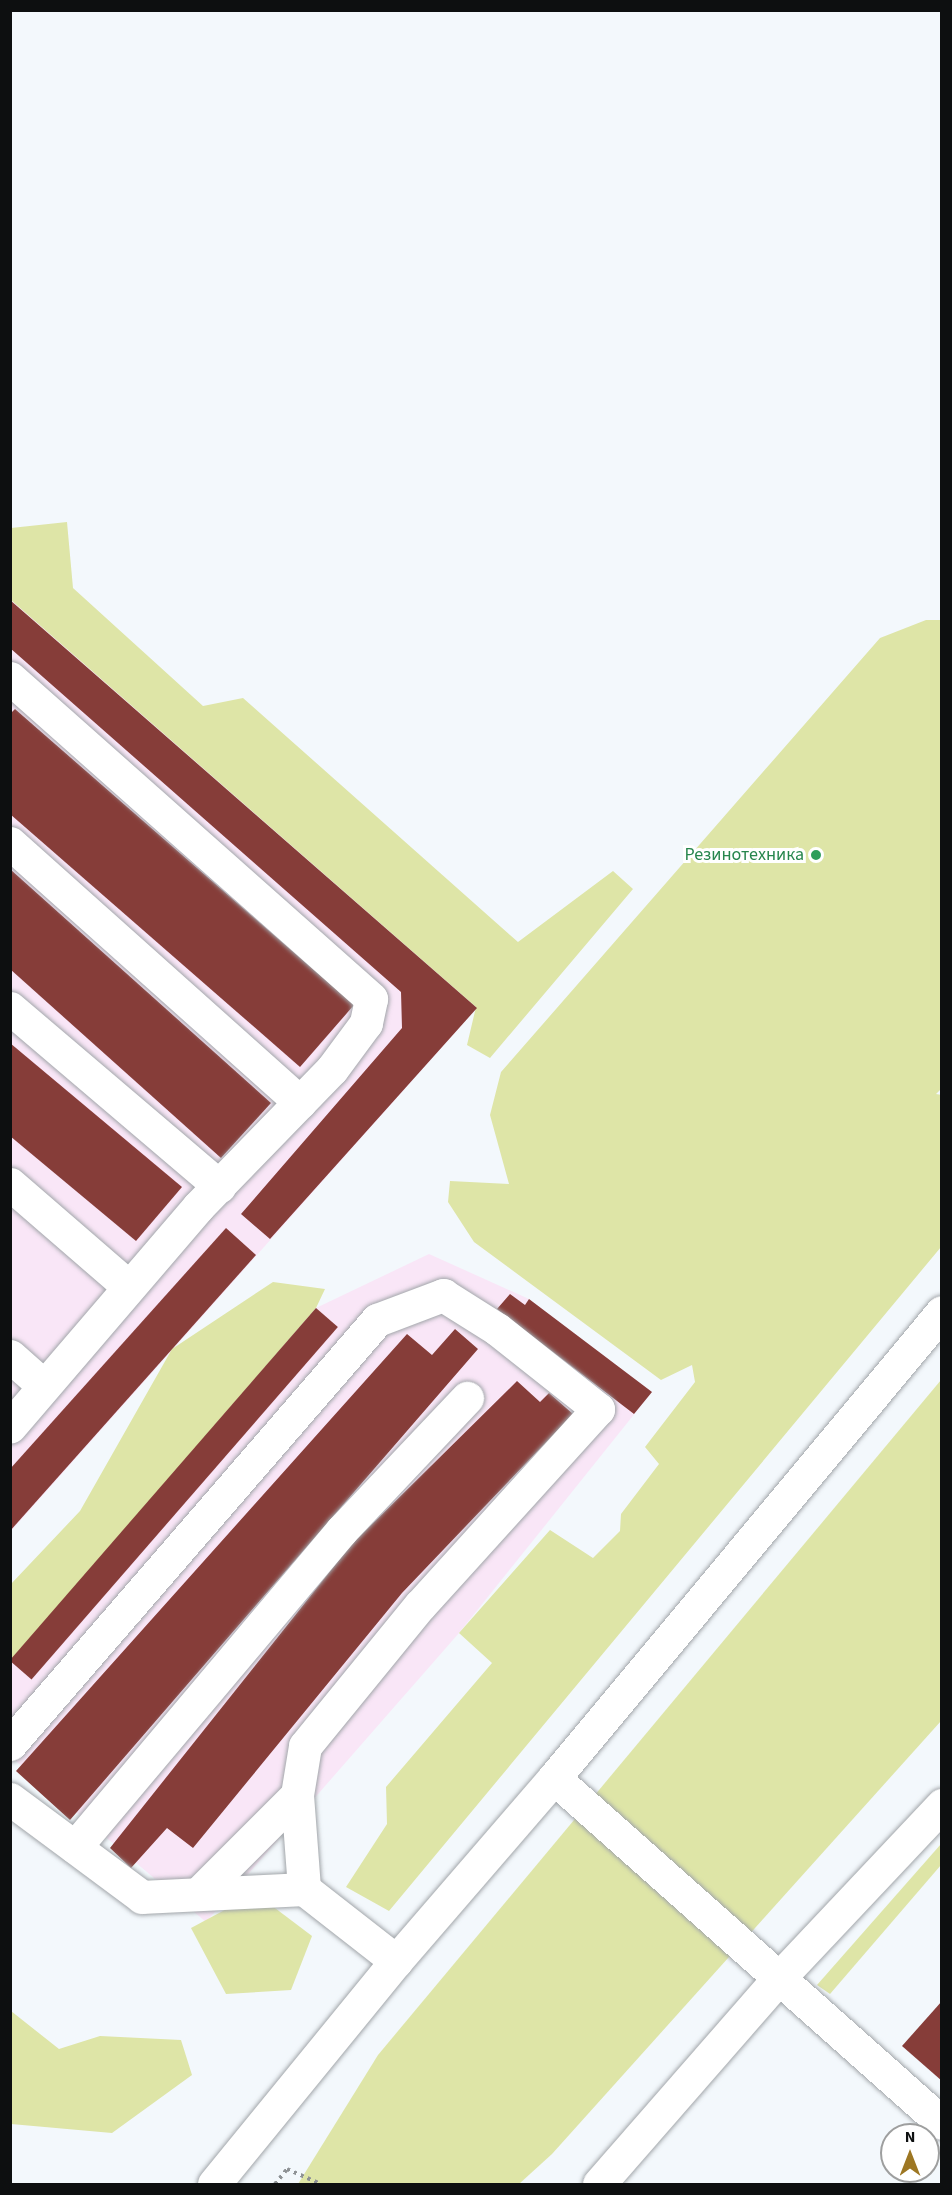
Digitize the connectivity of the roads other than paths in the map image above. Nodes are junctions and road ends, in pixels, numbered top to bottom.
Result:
1 (14, 688) edge
2 (10, 843) edge
3 (10, 1008) edge
4 (300, 1102) junction
5 (10, 1184) edge
6 (219, 1186) junction
7 (129, 1287) junction
8 (942, 1312) edge
9 (10, 1356) edge
10 (44, 1386) junction
11 (467, 1398) dead end
12 (10, 1426) edge
13 (10, 1744) edge
14 (554, 1778) junction
15 (297, 1795) junction
16 (10, 1799) edge
17 (942, 1805) edge
18 (75, 1847) junction
19 (304, 1889) junction
20 (198, 1894) junction
21 (396, 1961) junction
22 (779, 1978) junction
23 (942, 2123) edge
24 (214, 2184) edge
25 (599, 2184) edge

1 - 4 street
2 - 4 street
3 - 6 street
4 - 6 street
5 - 7 street
6 - 7 street
7 - 10 street
8 - 14 street
9 - 10 street
10 - 12 street
11 - 18 street
13 - 15 street
14 - 21 street
14 - 22 street
15 - 19 street
15 - 20 street
16 - 18 street
17 - 22 street
18 - 20 street
19 - 20 street
19 - 21 street
21 - 24 street
22 - 23 street
22 - 25 street

